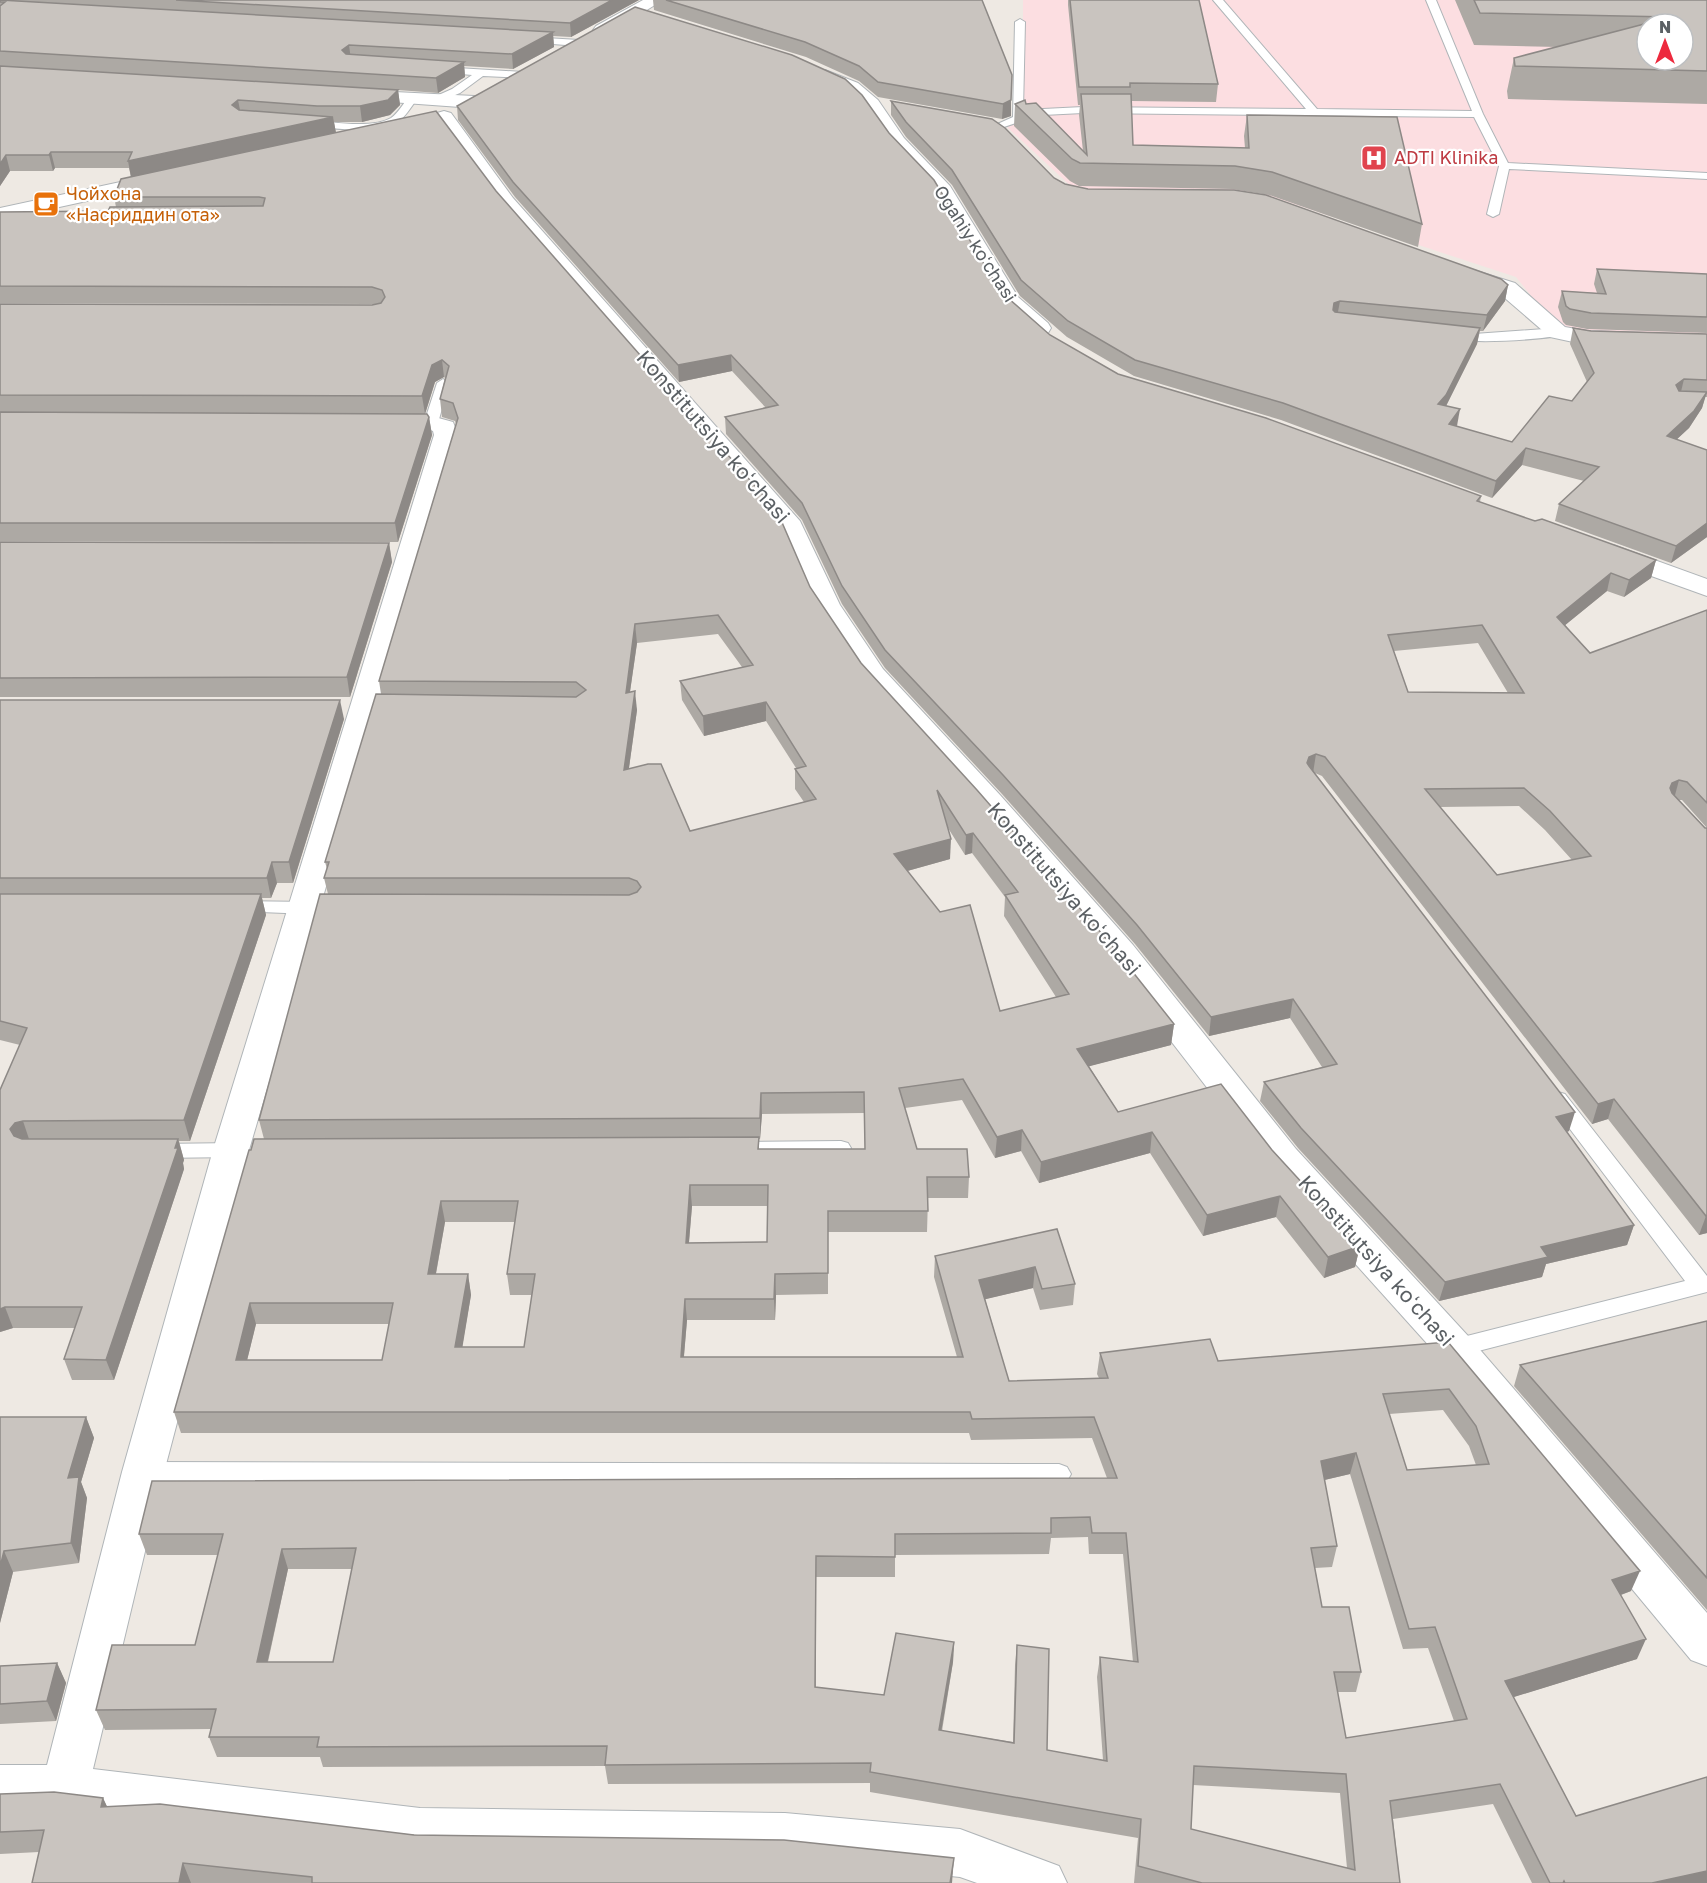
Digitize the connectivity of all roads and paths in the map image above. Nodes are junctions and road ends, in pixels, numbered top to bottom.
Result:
1 (1218, 0) edge
2 (1431, 0) edge
3 (656, 9) edge
4 (1020, 22) dead end
5 (520, 40) edge
6 (579, 43) junction
7 (810, 68) edge
8 (434, 69) edge
9 (482, 72) junction
10 (523, 75) junction
11 (342, 94) edge
12 (412, 98) junction
13 (871, 104) junction
14 (440, 108) junction
15 (894, 108) edge
16 (1314, 112) junction
17 (1019, 113) junction
18 (1478, 114) junction
19 (975, 122) edge
20 (300, 123) edge
21 (1005, 131) joint
22 (327, 142) edge
23 (1504, 166) junction
24 (175, 176) edge
25 (1707, 176) edge
26 (0, 214) edge
27 (1493, 214) dead end
28 (0, 219) edge
29 (36, 219) edge
30 (1442, 265) edge
31 (1557, 332) junction
32 (1439, 334) edge
33 (1707, 342) edge
34 (1058, 344) edge
35 (443, 383) edge
36 (359, 422) edge
37 (438, 425) junction
38 (1599, 547) edge
39 (1707, 588) edge
40 (223, 907) edge
41 (317, 908) junction
42 (1544, 1080) edge
43 (840, 1148) edge
44 (709, 1149) edge
45 (243, 1150) junction
46 (136, 1151) edge
47 (1704, 1285) edge
48 (1455, 1348) junction
49 (142, 1472) junction
50 (1059, 1474) dead end
51 (1707, 1646) edge
52 (0, 1788) edge
53 (65, 1788) junction
54 (1042, 1883) edge

1 - 16 lane
2 - 18 lane
3 - 6 street
4 - 17 lane
5 - 6 lane
6 - 10 street
7 - 13 street, Ogahiy koʻchasi
8 - 9 lane
9 - 10 lane
9 - 14 lane
10 - 14 street
11 - 12 street
12 - 14 street
12 - 20 lane
13 - 15 street
13 - 34 street, Ogahiy koʻchasi
14 - 22 street
14 - 48 street, Konstitutsiya koʻchasi
16 - 17 lane
16 - 18 lane
17 - 21 lane
18 - 23 lane
19 - 21 street
23 - 25 lane
23 - 27 lane
24 - 26 street
28 - 29 lane
30 - 31 street
31 - 32 lane
31 - 33 street
35 - 37 lane
36 - 37 street
37 - 41 street
38 - 39 street
40 - 41 lane
41 - 45 street
42 - 47 lane
43 - 44 lane
45 - 46 lane
45 - 49 street
47 - 48 lane
48 - 51 street, Konstitutsiya koʻchasi
49 - 50 lane
49 - 53 street
52 - 53 street
53 - 54 street

